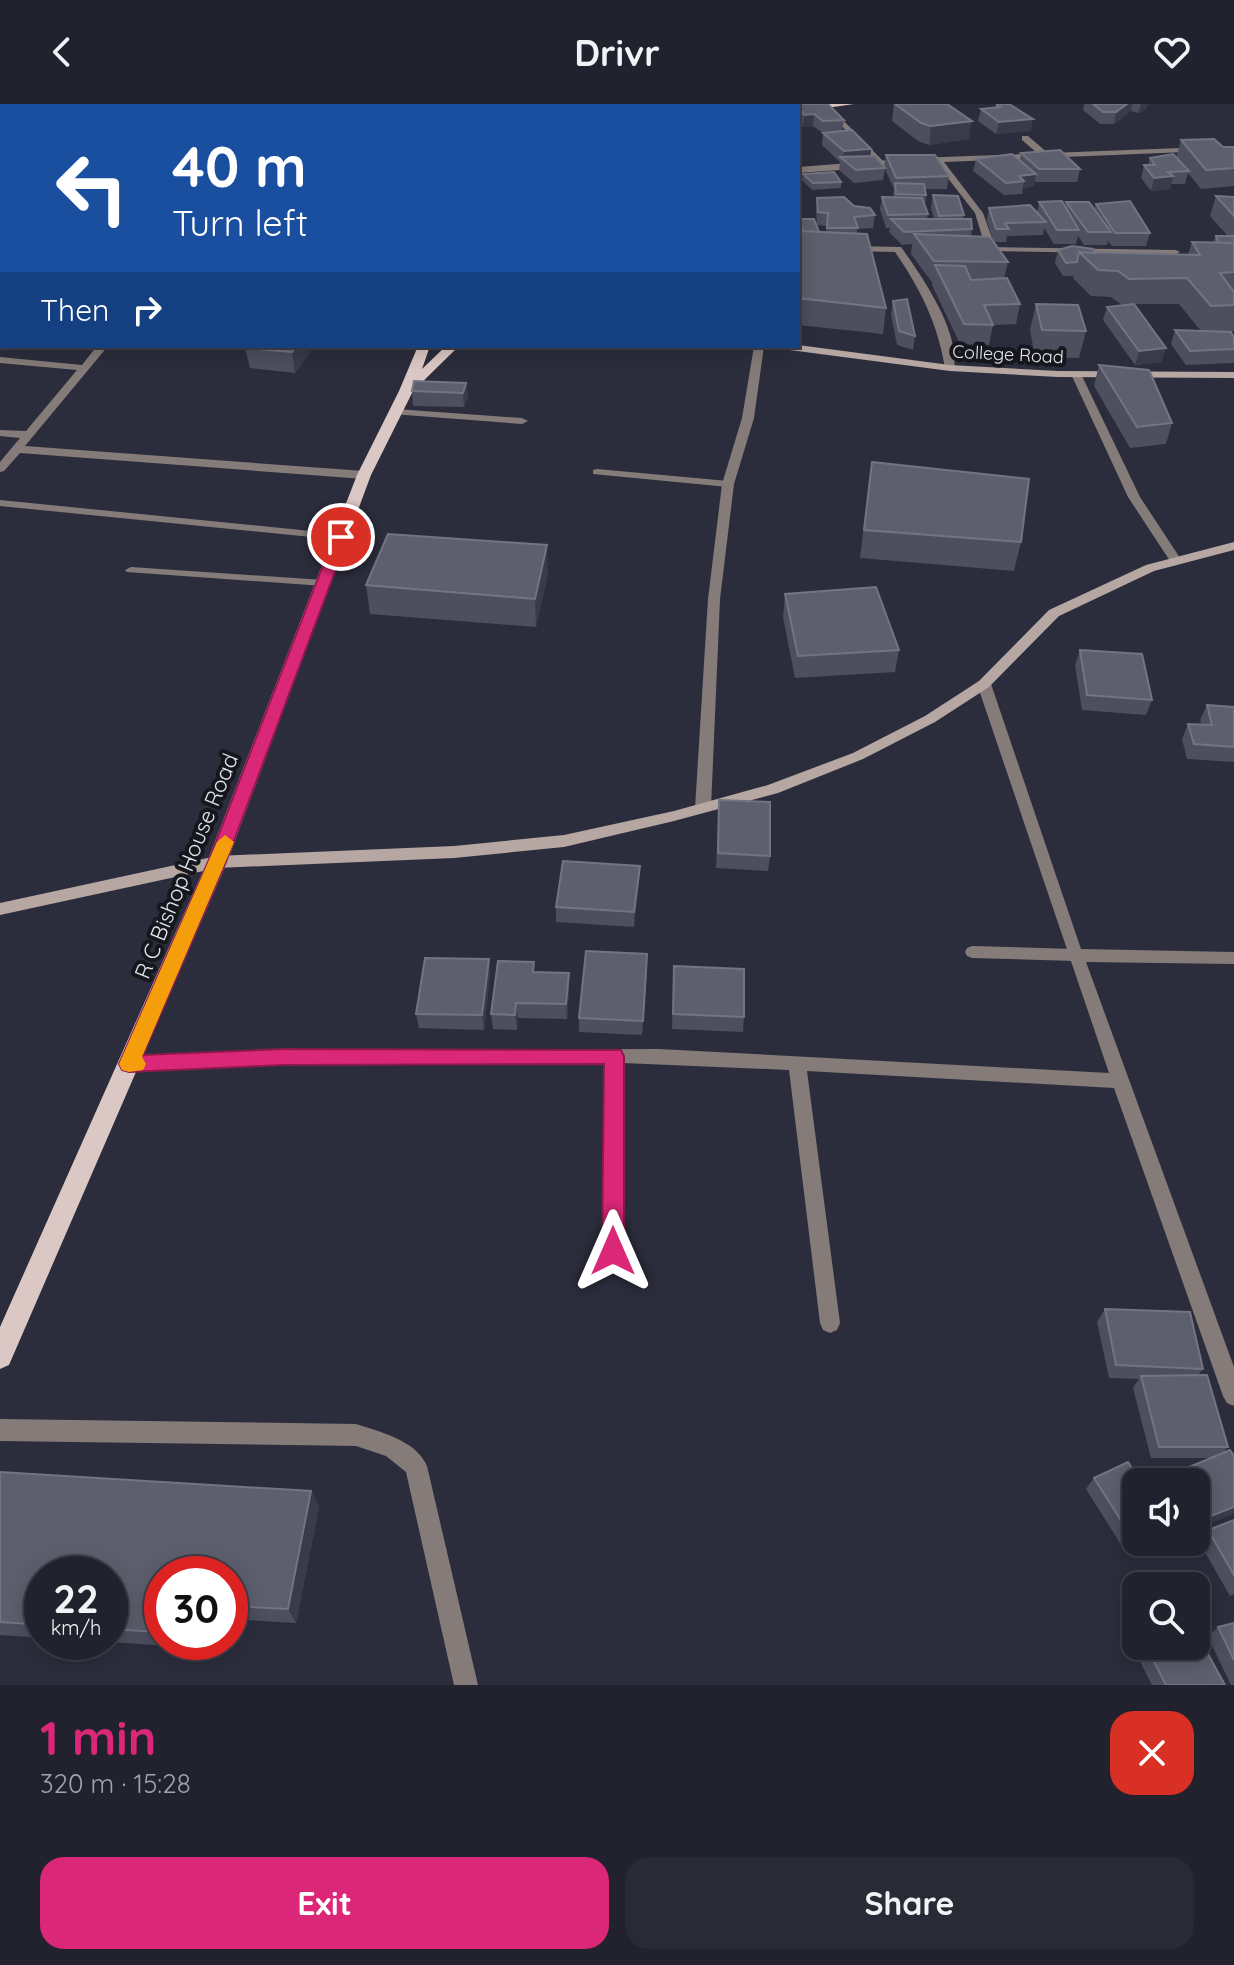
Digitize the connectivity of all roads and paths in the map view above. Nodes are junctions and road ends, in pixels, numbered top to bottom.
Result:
1 (346, 104) edge
2 (363, 104) edge
3 (849, 104) edge
4 (827, 106) junction
5 (800, 109) edge
6 (1025, 138) edge
7 (1234, 148) edge
8 (1046, 156) junction
9 (938, 160) junction
10 (881, 164) junction
11 (800, 170) edge
12 (840, 249) edge
13 (898, 249) junction
14 (911, 249) edge
15 (964, 249) edge
16 (991, 249) junction
17 (1176, 252) edge
18 (101, 348) edge
19 (423, 348) edge
20 (451, 348) edge
21 (759, 348) edge
22 (797, 348) edge
23 (0, 360) edge
24 (85, 368) junction
25 (950, 368) junction
26 (1076, 374) junction
27 (1234, 375) edge
28 (406, 391) junction
29 (396, 412) junction
30 (522, 421) dead end
31 (0, 433) edge
32 (29, 435) junction
33 (16, 449) junction
34 (0, 469) edge
35 (597, 472) dead end
36 (364, 475) junction
37 (728, 484) junction
38 (0, 503) edge
39 (341, 537) junction
40 (1234, 546) edge
41 (1176, 561) junction
42 (131, 570) dead end
43 (324, 583) junction
44 (984, 684) junction
45 (703, 808) junction
46 (217, 862) junction
47 (0, 909) edge
48 (972, 952) dead end
49 (1075, 955) junction
50 (1234, 958) edge
51 (614, 1056) junction
52 (797, 1063) junction
53 (129, 1064) junction
54 (1121, 1081) junction
55 (613, 1251) dead end
56 (830, 1323) dead end
57 (0, 1356) edge
58 (1234, 1396) edge
59 (0, 1430) edge
60 (466, 1685) edge

1 - 2 lane
3 - 4 main road
4 - 5 main road
4 - 10 lane
6 - 8 lane
7 - 8 street
8 - 9 street
9 - 10 street
9 - 16 street
10 - 11 street
12 - 13 street
13 - 14 street
13 - 25 street
15 - 16 street
16 - 17 lane
18 - 24 street
19 - 28 main road, R C Bishop House Road
20 - 28 main road
21 - 37 street
22 - 25 street, College Road
23 - 24 street
24 - 32 street
25 - 26 street, College Road
26 - 27 street, College Road
26 - 41 street
28 - 29 main road, R C Bishop House Road
29 - 30 street
29 - 36 main road, R C Bishop House Road
31 - 32 street
32 - 33 street
33 - 34 street
33 - 36 street
35 - 37 lane
36 - 39 main road, R C Bishop House Road
37 - 45 street
38 - 39 lane
39 - 43 main road, R C Bishop House Road
40 - 41 street
41 - 44 street
42 - 43 lane
43 - 46 main road, R C Bishop House Road
44 - 45 street
44 - 49 street
45 - 46 street
46 - 47 street
46 - 53 main road, R C Bishop House Road
48 - 49 lane
49 - 50 street
49 - 54 street
51 - 52 street
51 - 53 street
51 - 55 street
52 - 54 street
52 - 56 street
53 - 57 main road, R C Bishop House Road
54 - 58 street
59 - 60 street

